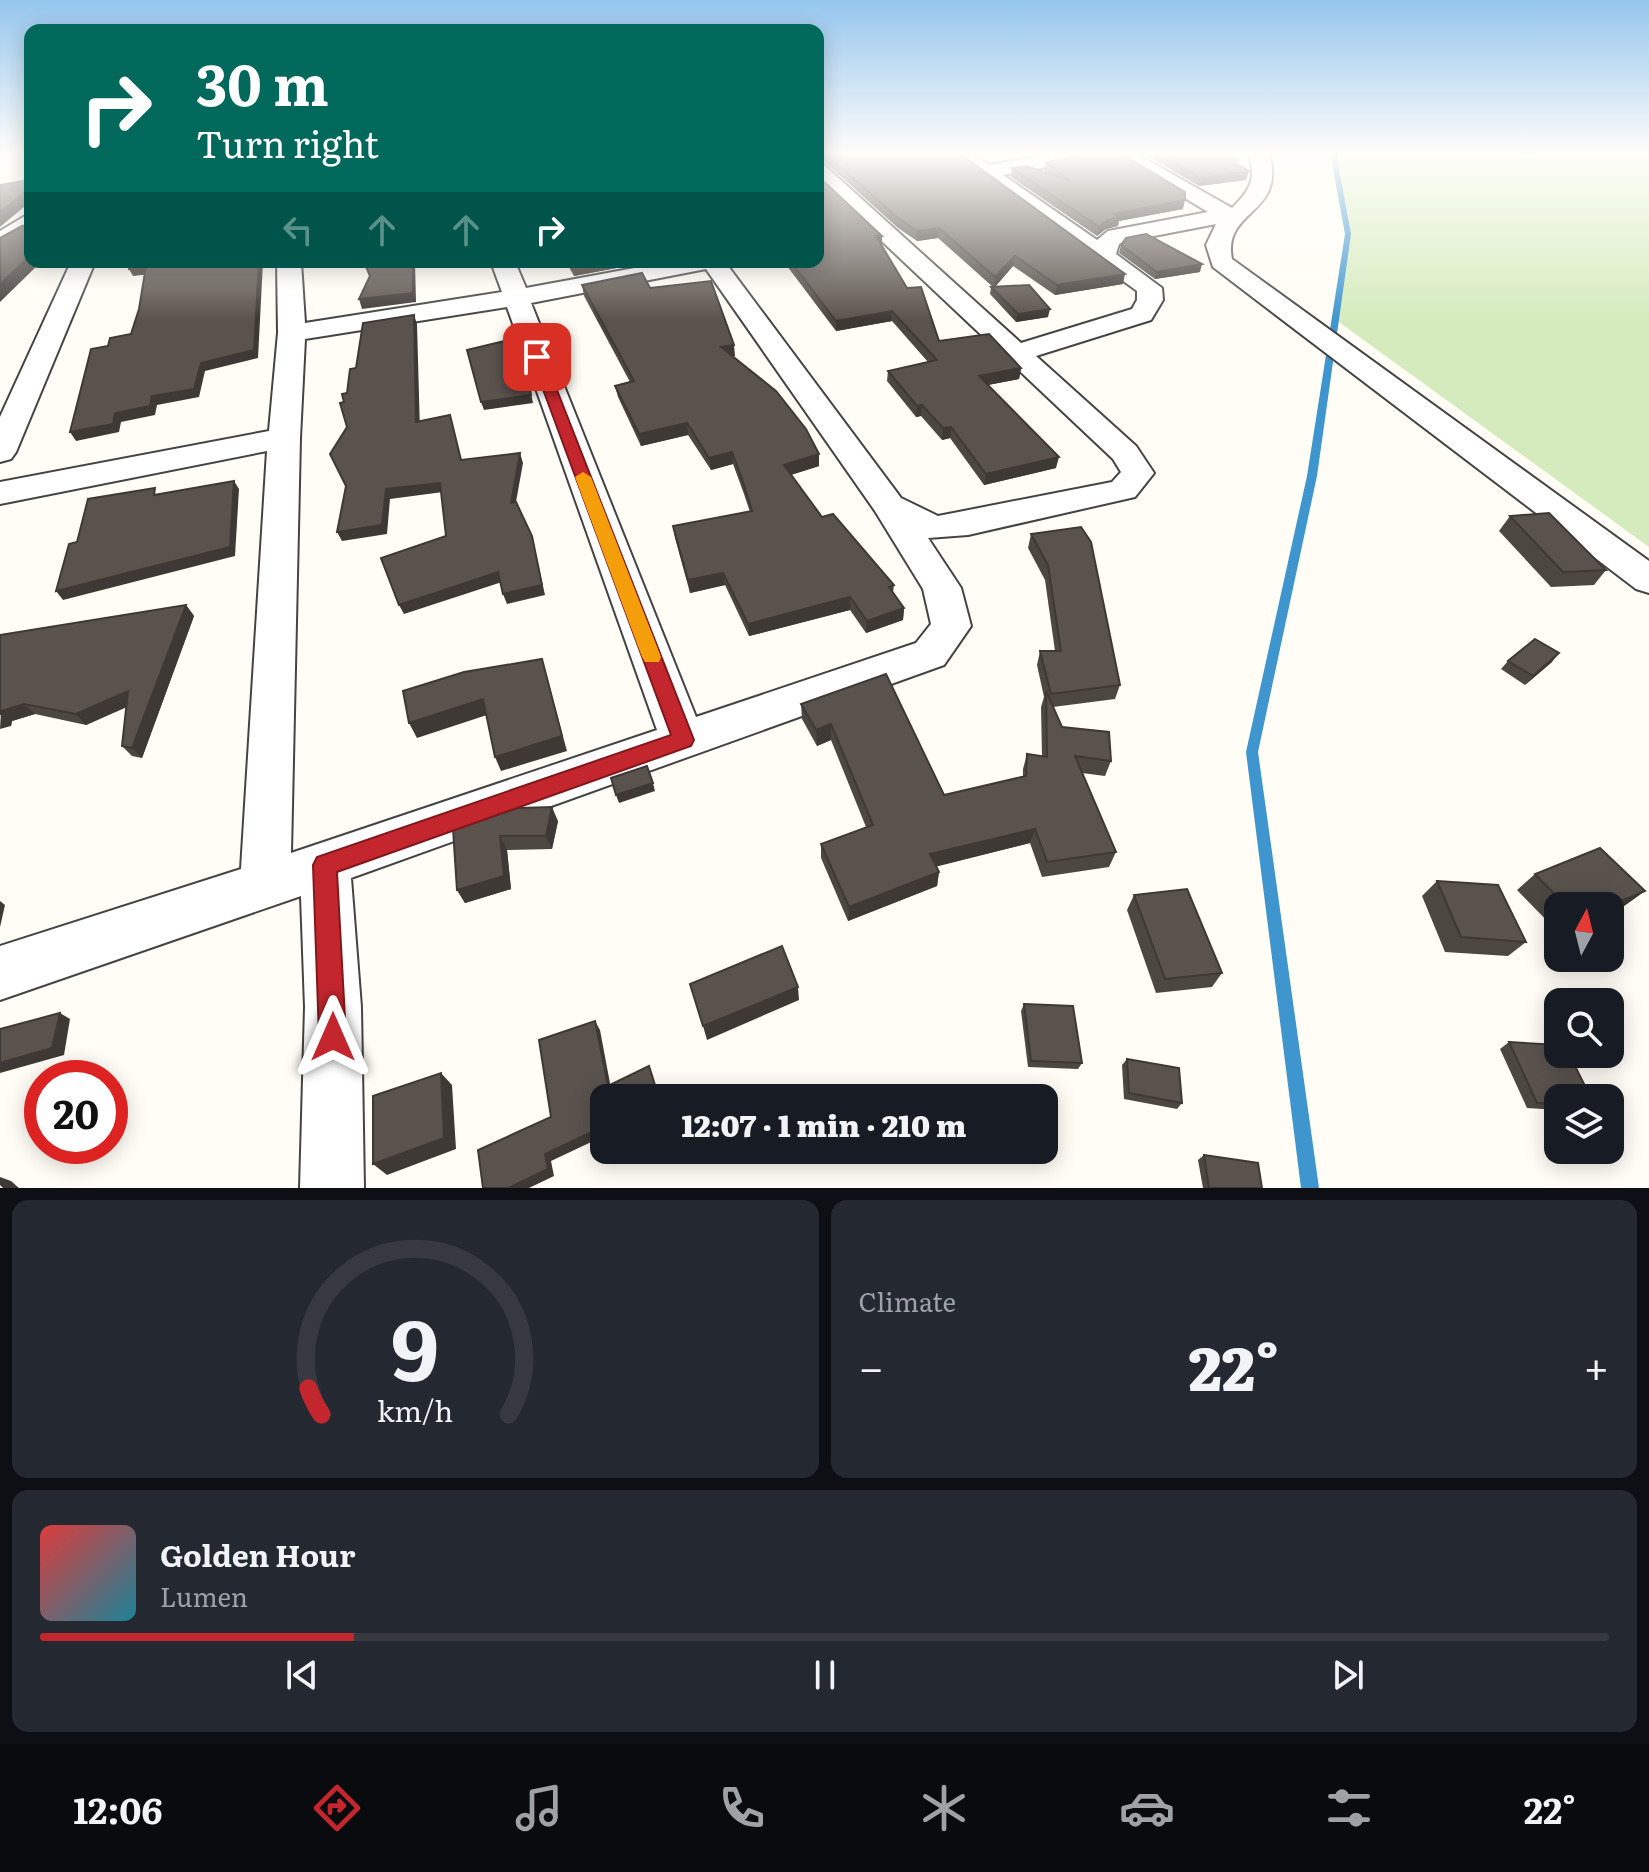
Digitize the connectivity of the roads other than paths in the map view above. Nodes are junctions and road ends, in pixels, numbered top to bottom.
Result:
1 (860, 208) edge
2 (1037, 208) edge
3 (1217, 208) edge
4 (1243, 208) edge
5 (24, 211) edge
6 (1230, 216) junction
7 (0, 242) edge
8 (1104, 256) junction
9 (80, 268) edge
10 (289, 268) edge
11 (505, 268) edge
12 (674, 268) edge
13 (717, 268) edge
14 (515, 298) junction
15 (292, 333) junction
16 (1017, 353) junction
17 (284, 438) junction
18 (0, 452) edge
19 (0, 493) edge
20 (889, 506) junction
21 (1649, 580) edge
22 (683, 740) junction
23 (325, 865) junction
24 (265, 883) junction
25 (0, 973) edge
26 (332, 1188) edge

1 - 16 street
2 - 8 street
3 - 6 street
4 - 6 street
5 - 7 street
6 - 8 street
6 - 21 street
8 - 16 street
9 - 18 street
10 - 15 street
11 - 14 street
12 - 14 street
13 - 20 street
14 - 15 street
14 - 22 street
15 - 17 street
16 - 20 street
17 - 19 street
17 - 24 street
20 - 22 street
22 - 23 street
23 - 24 street
23 - 26 street
24 - 25 street

